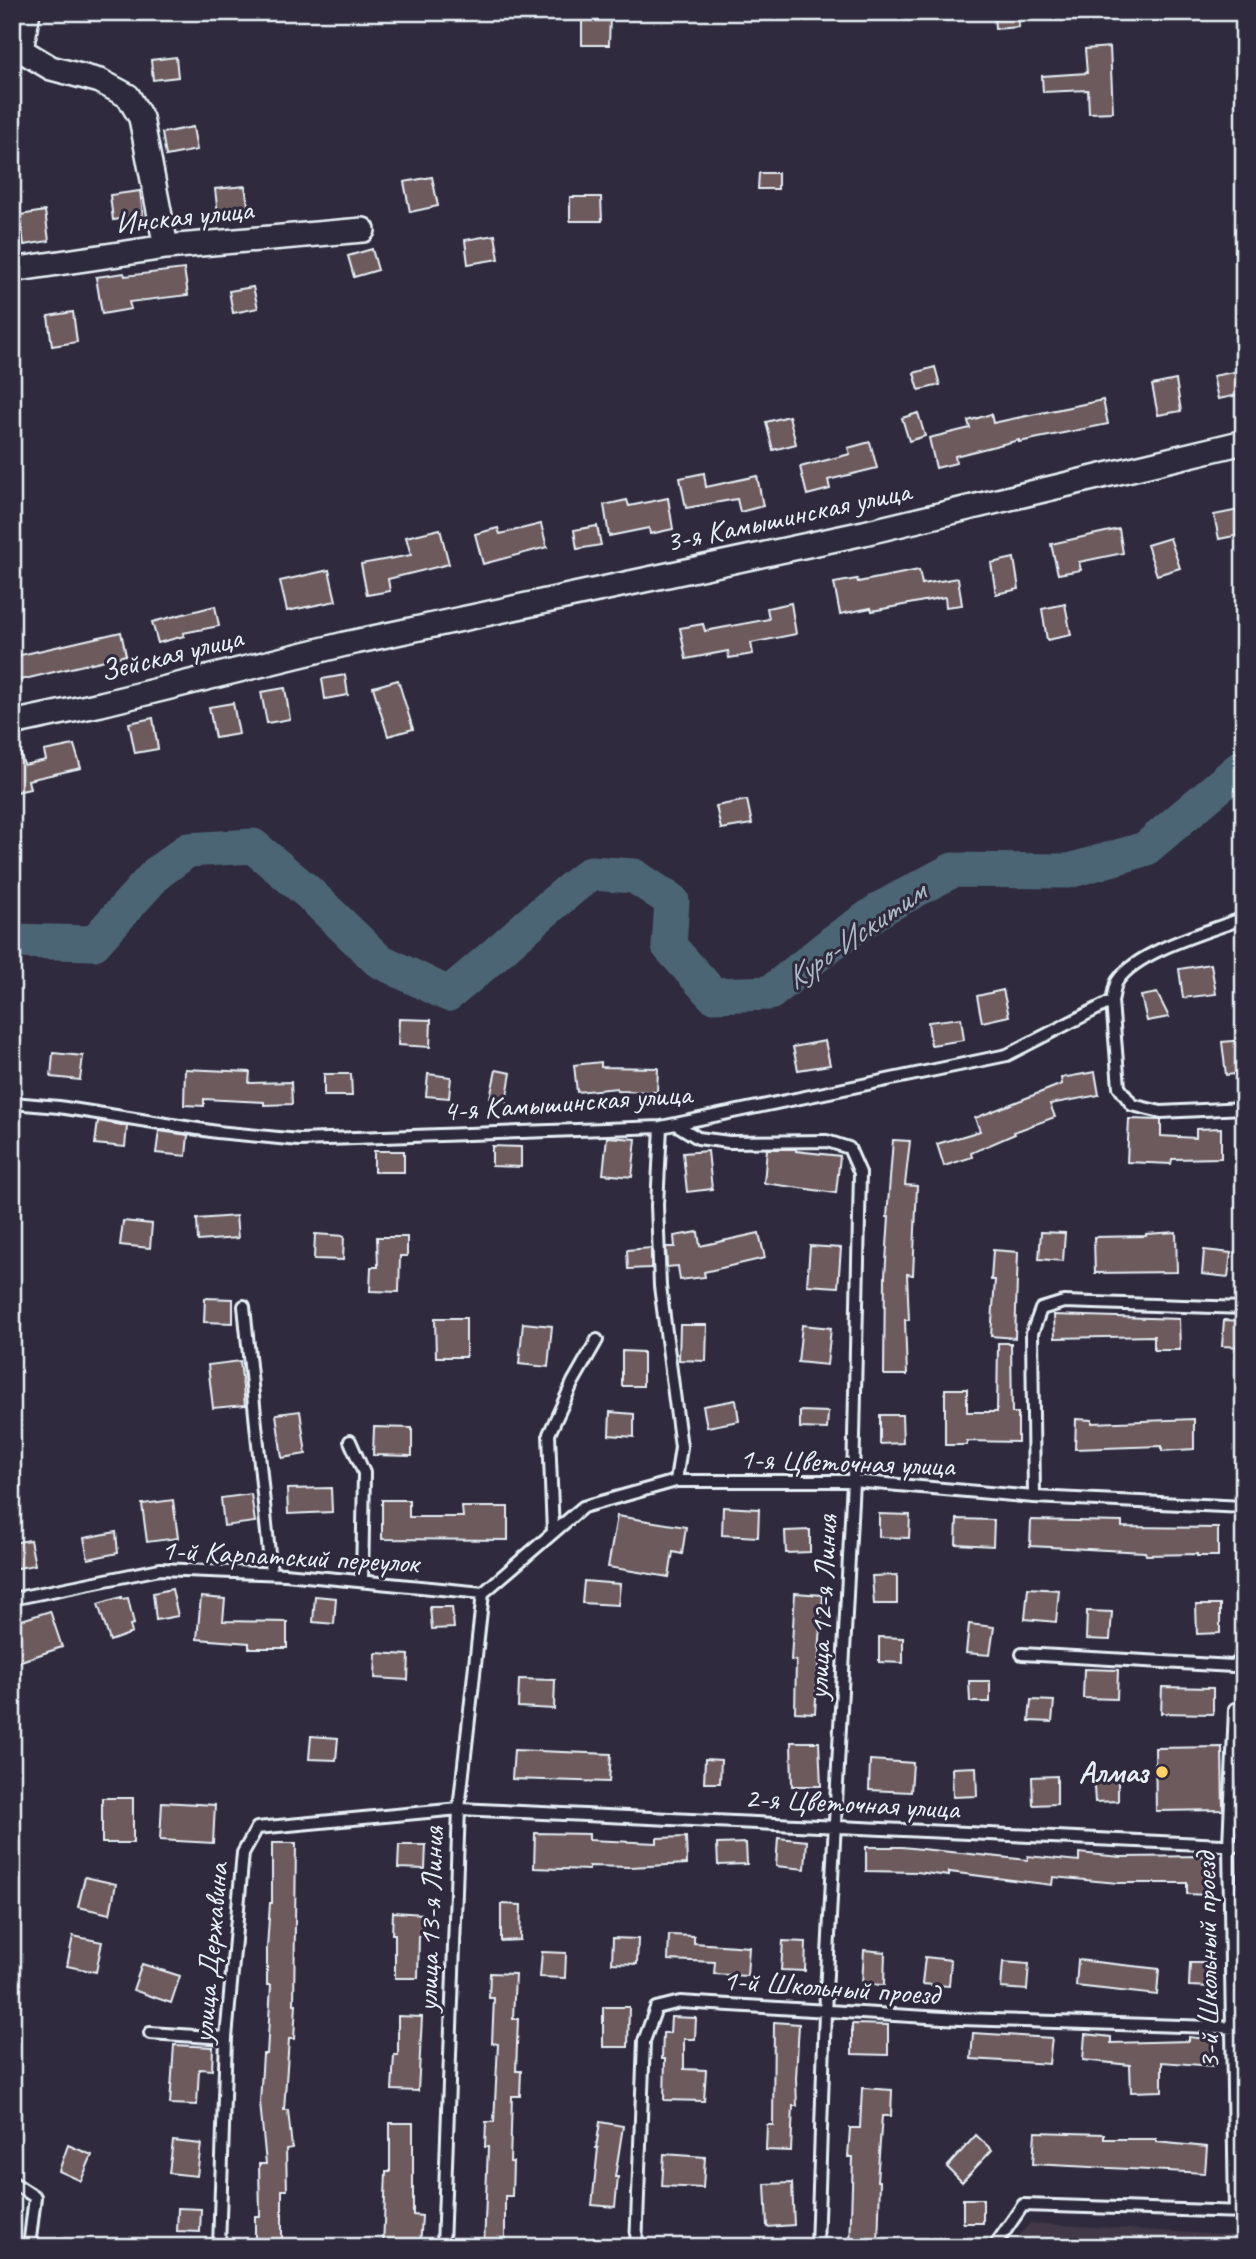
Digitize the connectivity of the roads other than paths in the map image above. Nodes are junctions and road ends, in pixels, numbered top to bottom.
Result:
1 (28, 12) edge
2 (17, 53) edge
3 (363, 230) dead end
4 (166, 247) junction
5 (12, 270) edge
6 (1244, 442) edge
7 (345, 644) joint
8 (12, 723) edge
9 (1244, 918) edge
10 (1112, 1000) junction
11 (12, 1103) edge
12 (1244, 1108) edge
13 (677, 1125) junction
14 (661, 1127) junction
15 (244, 1306) dead end
16 (1244, 1308) edge
17 (597, 1340) dead end
18 (350, 1441) dead end
19 (676, 1481) junction
20 (853, 1481) junction
21 (1034, 1497) junction
22 (1244, 1507) edge
23 (552, 1532) junction
24 (271, 1573) junction
25 (362, 1581) junction
26 (483, 1593) junction
27 (12, 1599) edge
28 (1244, 1636) edge
29 (1022, 1654) dead end
30 (1235, 1709) dead end
31 (458, 1809) junction
32 (836, 1827) junction
33 (1229, 1845) junction
34 (1244, 1846) edge
35 (825, 2012) junction
36 (1238, 2028) edge
37 (150, 2033) dead end
38 (226, 2038) junction
39 (12, 2182) edge
40 (1239, 2212) edge
41 (29, 2247) edge
42 (219, 2247) edge
43 (443, 2247) edge
44 (636, 2247) edge
45 (817, 2247) edge
46 (994, 2247) edge

1 - 2 street
2 - 4 street
3 - 4 street, Инская улица
4 - 5 street, Инская улица
6 - 7 street, 3-я Камышинская улица
7 - 8 street, Зейская улица
9 - 10 lane
10 - 12 lane
10 - 13 lane, 4-я Камышинская улица
11 - 14 lane, 4-я Камышинская улица
13 - 14 lane, 4-я Камышинская улица
13 - 20 lane, улица 12-я Линия
14 - 19 lane
15 - 24 lane
16 - 21 lane
17 - 23 lane
18 - 25 lane
19 - 20 lane, 1-я Цветочная улица
19 - 23 lane, 1-я Цветочная улица
20 - 21 lane, 1-я Цветочная улица
20 - 32 lane, улица 12-я Линия
21 - 22 lane, 1-я Цветочная улица
23 - 26 lane, 1-я Цветочная улица
24 - 25 lane, 1-й Карпатский переулок
24 - 27 lane, 1-й Карпатский переулок
25 - 26 lane, 1-й Карпатский переулок
26 - 31 lane, улица 13-я Линия
28 - 29 lane
30 - 33 lane, 3-й Школьный проезд
31 - 32 lane, 2-я Цветочная улица
31 - 38 lane, улица Державина
31 - 43 lane, улица 13-я Линия
32 - 33 lane, 2-я Цветочная улица
32 - 35 lane, улица 12-я Линия
33 - 34 lane, 2-я Цветочная улица
33 - 36 lane, 3-й Школьный проезд
35 - 36 lane, 1-й Школьный проезд
35 - 44 lane, 1-й Школьный проезд
35 - 45 lane, улица 12-я Линия
36 - 40 lane, 3-й Школьный проезд
37 - 38 lane
38 - 42 lane, улица Державина
39 - 41 lane
40 - 46 lane

